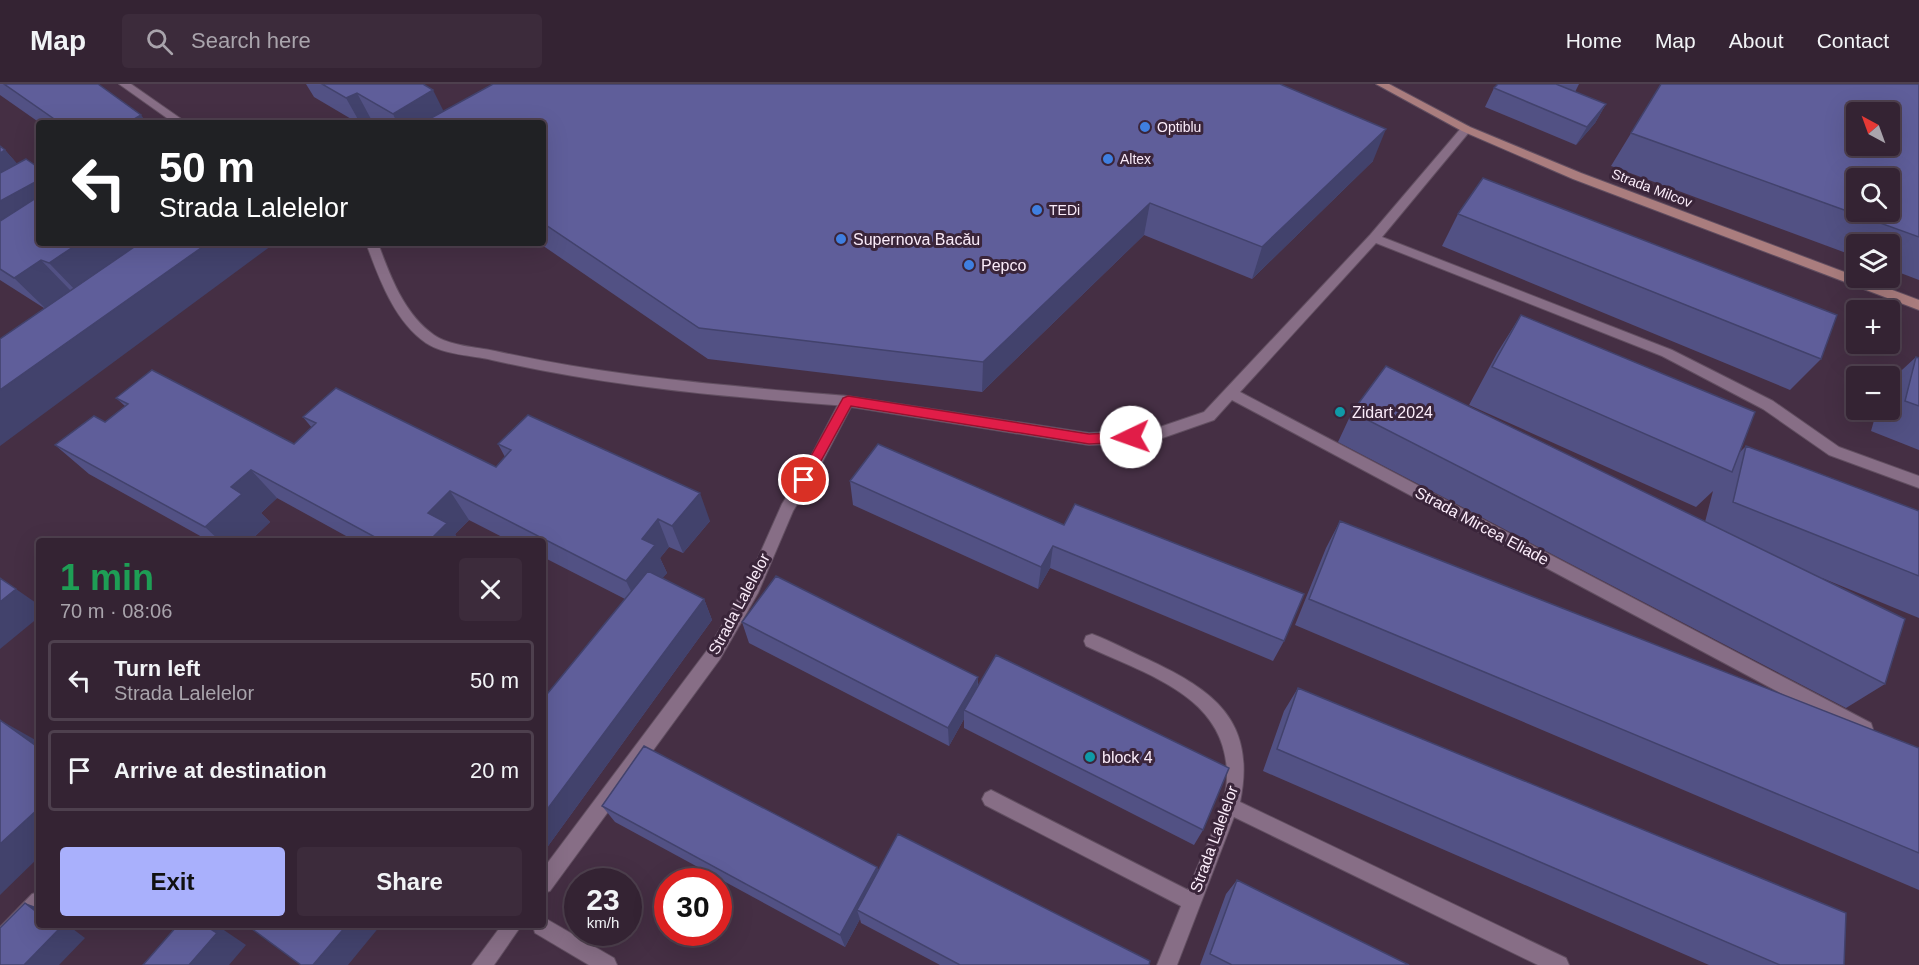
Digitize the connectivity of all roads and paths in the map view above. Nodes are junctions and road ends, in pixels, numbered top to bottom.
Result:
1 (124, 84) edge
2 (1381, 84) edge
3 (177, 120) edge
4 (1466, 129) junction
5 (1374, 238) junction
6 (373, 246) edge
7 (1919, 305) edge
8 (1232, 393) junction
9 (848, 401) junction
10 (1919, 482) edge
11 (1092, 641) dead end
12 (1881, 737) edge
13 (991, 799) dead end
14 (1230, 806) junction
15 (546, 880) edge
16 (1192, 902) junction
17 (36, 904) edge
18 (510, 928) edge
19 (545, 928) edge
20 (0, 940) edge
21 (482, 965) edge
22 (607, 965) edge
23 (1167, 965) edge
24 (1559, 965) edge

1 - 3 street
2 - 4 main road, Strada Milcov
4 - 5 street
4 - 7 main road, Strada Milcov
5 - 8 street
5 - 10 street
6 - 9 street
8 - 9 street
8 - 12 street, Strada Mircea Eliade
9 - 15 street, Strada Lalelelor
11 - 14 street, Strada Lalelelor
13 - 16 street
14 - 16 street, Strada Lalelelor
14 - 24 street
16 - 23 street, Strada Lalelelor
17 - 20 street
18 - 21 street
19 - 22 street

